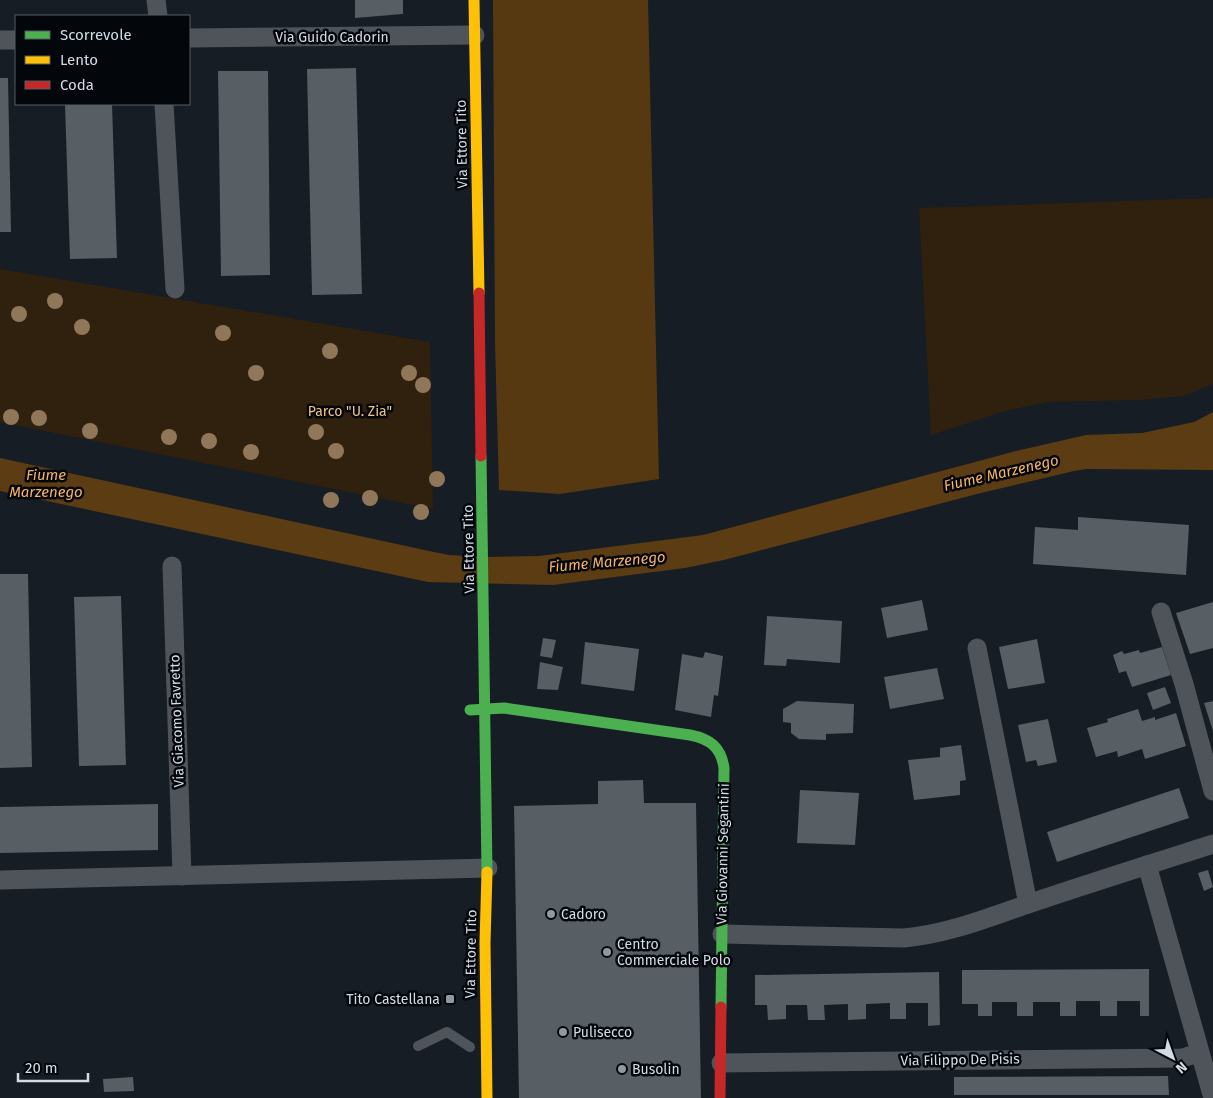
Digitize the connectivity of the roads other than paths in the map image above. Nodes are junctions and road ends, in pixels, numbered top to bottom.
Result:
1 (156, 0) edge
2 (474, 0) edge
3 (158, 15) edge
4 (464, 36) junction
5 (190, 38) edge
6 (0, 40) edge
7 (15, 40) edge
8 (164, 105) edge
9 (175, 289) dead end
10 (172, 566) dead end
11 (1161, 612) dead end
12 (977, 648) dead end
13 (470, 710) dead end
14 (486, 710) junction
15 (1213, 791) edge
16 (1213, 844) edge
17 (1147, 866) junction
18 (476, 869) junction
19 (182, 876) junction
20 (0, 880) edge
21 (1028, 904) junction
22 (722, 934) junction
23 (470, 1029) dead end
24 (418, 1046) dead end
25 (470, 1051) joint
26 (1199, 1053) junction
27 (721, 1063) junction
28 (487, 1098) edge
29 (720, 1098) edge
30 (1213, 1098) edge

1 - 3 street
2 - 4 street, Via Ettore Tito
4 - 5 street, Via Guido Cadorin
4 - 14 street, Via Ettore Tito
6 - 7 street
8 - 9 street
10 - 19 street, Via Giacomo Favretto
11 - 15 street
12 - 21 street
13 - 14 street, Via Giovanni Segantini
14 - 18 street, Via Ettore Tito
14 - 22 street, Via Giovanni Segantini
16 - 17 street, Via Giovanni Segantini
17 - 21 street, Via Giovanni Segantini
17 - 26 street
18 - 19 street
18 - 28 street, Via Ettore Tito
19 - 20 street
21 - 22 street, Via Giovanni Segantini
22 - 27 street
23 - 25 street
24 - 25 lane
26 - 27 street, Via Filippo De Pisis
26 - 30 street
27 - 29 street

